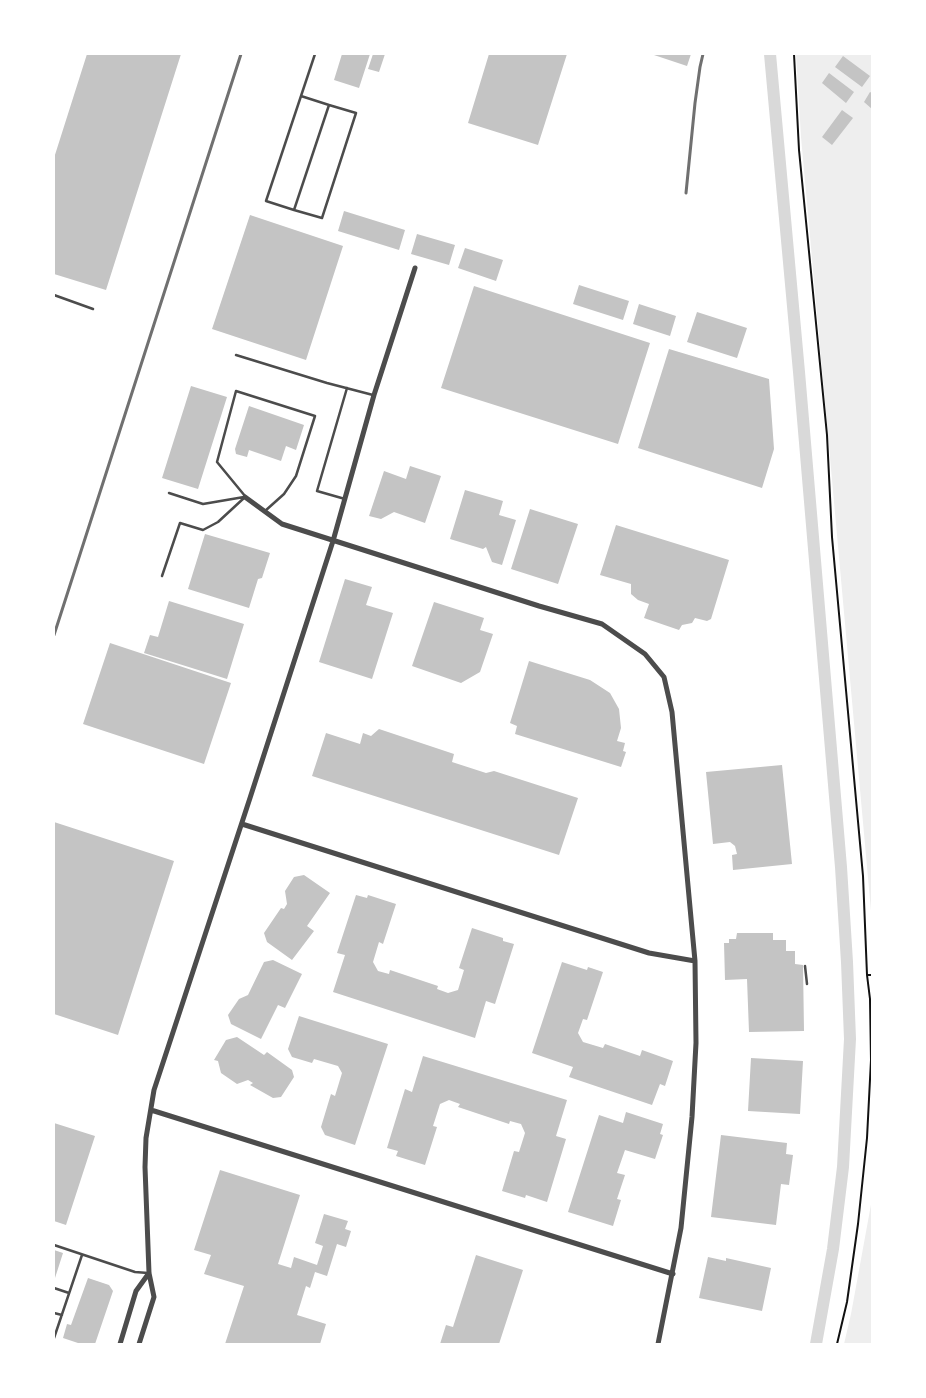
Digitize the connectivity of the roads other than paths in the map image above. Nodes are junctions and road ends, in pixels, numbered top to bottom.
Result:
1 (315, 54) edge
2 (301, 96) junction
3 (329, 105) junction
4 (294, 210) junction
5 (415, 268) dead end
6 (54, 295) edge
7 (93, 309) dead end
8 (236, 355) dead end
9 (347, 388) junction
10 (374, 395) junction
11 (169, 493) dead end
12 (245, 497) junction
13 (344, 499) junction
14 (266, 511) junction
15 (333, 541) junction
16 (162, 576) dead end
17 (242, 824) junction
18 (695, 961) junction
19 (805, 966) dead end
20 (806, 984) dead end
21 (151, 1110) junction
22 (54, 1245) edge
23 (82, 1255) junction
24 (149, 1273) junction
25 (673, 1274) junction
26 (54, 1288) edge
27 (69, 1293) junction
28 (54, 1313) edge
29 (62, 1315) junction
30 (54, 1338) edge
31 (120, 1344) edge
32 (139, 1344) edge
33 (658, 1344) edge

1 - 2 lane
2 - 3 lane
2 - 4 lane
3 - 4 lane
3 - 4 lane
5 - 10 street
6 - 7 lane
8 - 9 lane
9 - 10 lane
9 - 13 lane
10 - 13 street
11 - 12 lane
12 - 14 street
12 - 14 lane
12 - 16 lane
13 - 15 street
14 - 15 street
15 - 17 street
15 - 18 street
17 - 18 street
17 - 21 street
18 - 25 street
19 - 20 lane
21 - 24 street
21 - 25 street
22 - 23 lane
23 - 24 lane
23 - 27 lane
24 - 31 street
24 - 32 street
25 - 33 street
26 - 27 lane
27 - 29 lane
28 - 29 lane
29 - 30 lane

